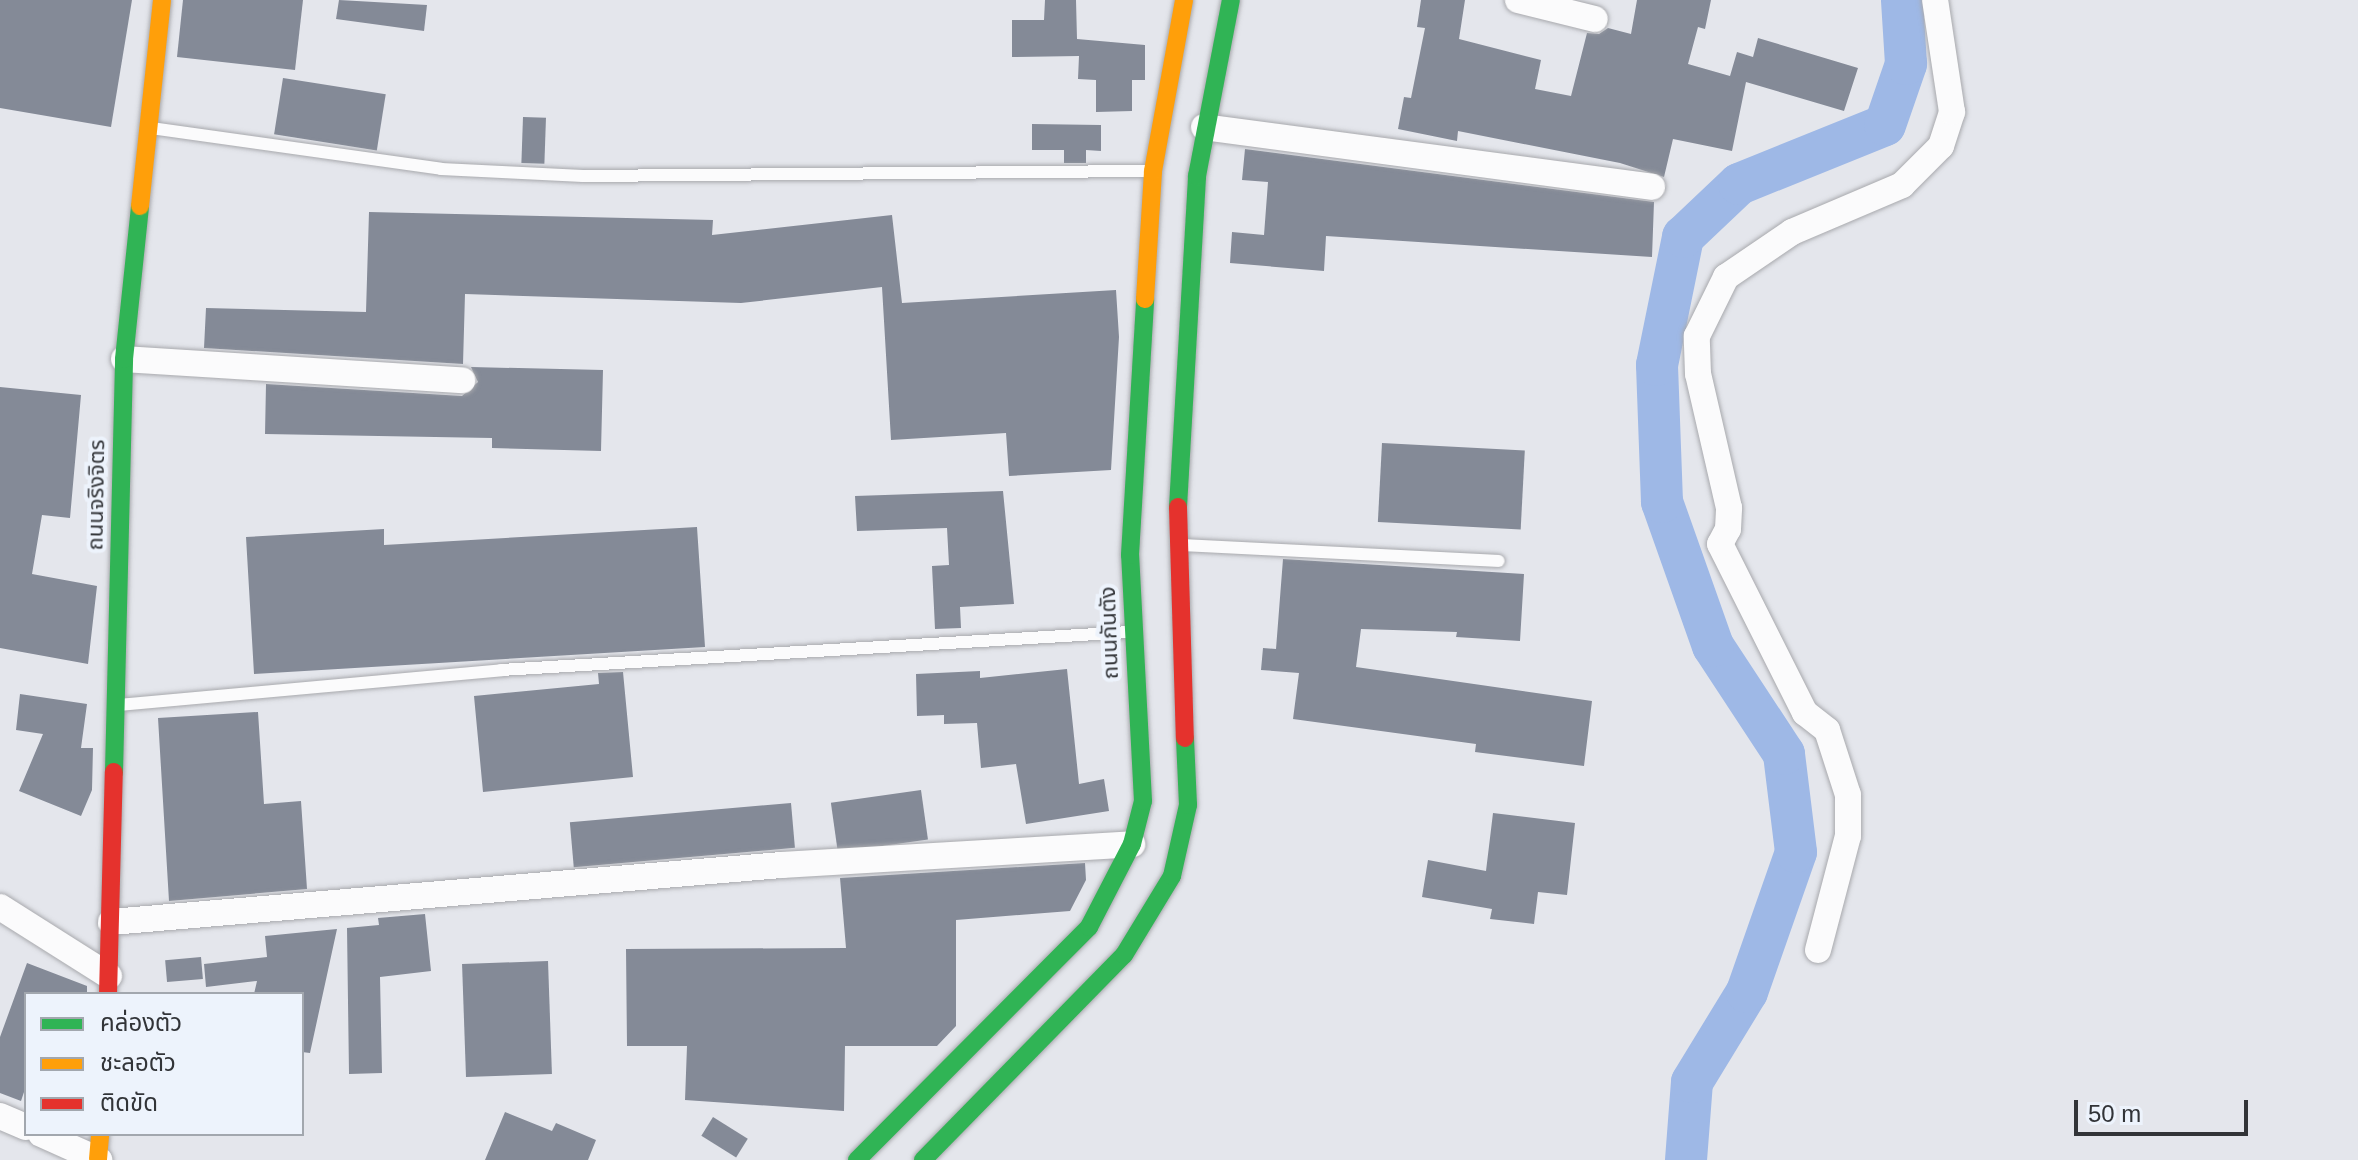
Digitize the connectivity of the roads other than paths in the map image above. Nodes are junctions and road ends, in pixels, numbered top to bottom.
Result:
1 (162, 0) edge
2 (1184, 0) edge
3 (1231, 0) edge
4 (1518, 0) edge
5 (1935, 0) edge
6 (1595, 19) dead end
7 (1195, 64) junction
8 (145, 127) junction
9 (1204, 127) junction
10 (1153, 171) junction
11 (1652, 187) dead end
12 (124, 359) junction
13 (462, 380) dead end
14 (1158, 465) junction
15 (1176, 544) junction
16 (1499, 561) dead end
17 (1131, 632) junction
18 (116, 705) junction
19 (1132, 844) junction
20 (1130, 900) junction
21 (0, 907) edge
22 (111, 922) junction
23 (1818, 950) dead end
24 (109, 985) edge
25 (0, 1116) edge
26 (24, 1126) edge
27 (45, 1136) edge
28 (100, 1136) edge
29 (99, 1160) edge
30 (857, 1160) edge
31 (923, 1160) edge

1 - 8 main road, ถนนจริงจิตร
2 - 7 main road, ถนนกันตัง
3 - 7 main road, ถนนกันตัง
4 - 6 street
5 - 23 street
7 - 9 main road, ถนนกันตัง
7 - 10 main road, ถนนกันตัง
8 - 10 lane
8 - 12 main road, ถนนจริงจิตร
9 - 11 street
9 - 14 main road, ถนนกันตัง
10 - 14 main road, ถนนกันตัง
12 - 13 street
12 - 18 main road, ถนนจริงจิตร
14 - 15 main road, ถนนกันตัง
14 - 17 main road, ถนนกันตัง
15 - 16 lane
15 - 20 main road, ถนนกันตัง
17 - 18 lane
17 - 19 main road, ถนนกันตัง
18 - 22 main road, ถนนจริงจิตร
19 - 20 main road, ถนนกันตัง
19 - 22 street
20 - 30 main road, ถนนกันตัง
20 - 31 main road, ถนนกันตัง
21 - 24 street
22 - 24 main road, ถนนจริงจิตร
25 - 26 street
27 - 29 street
28 - 29 main road

